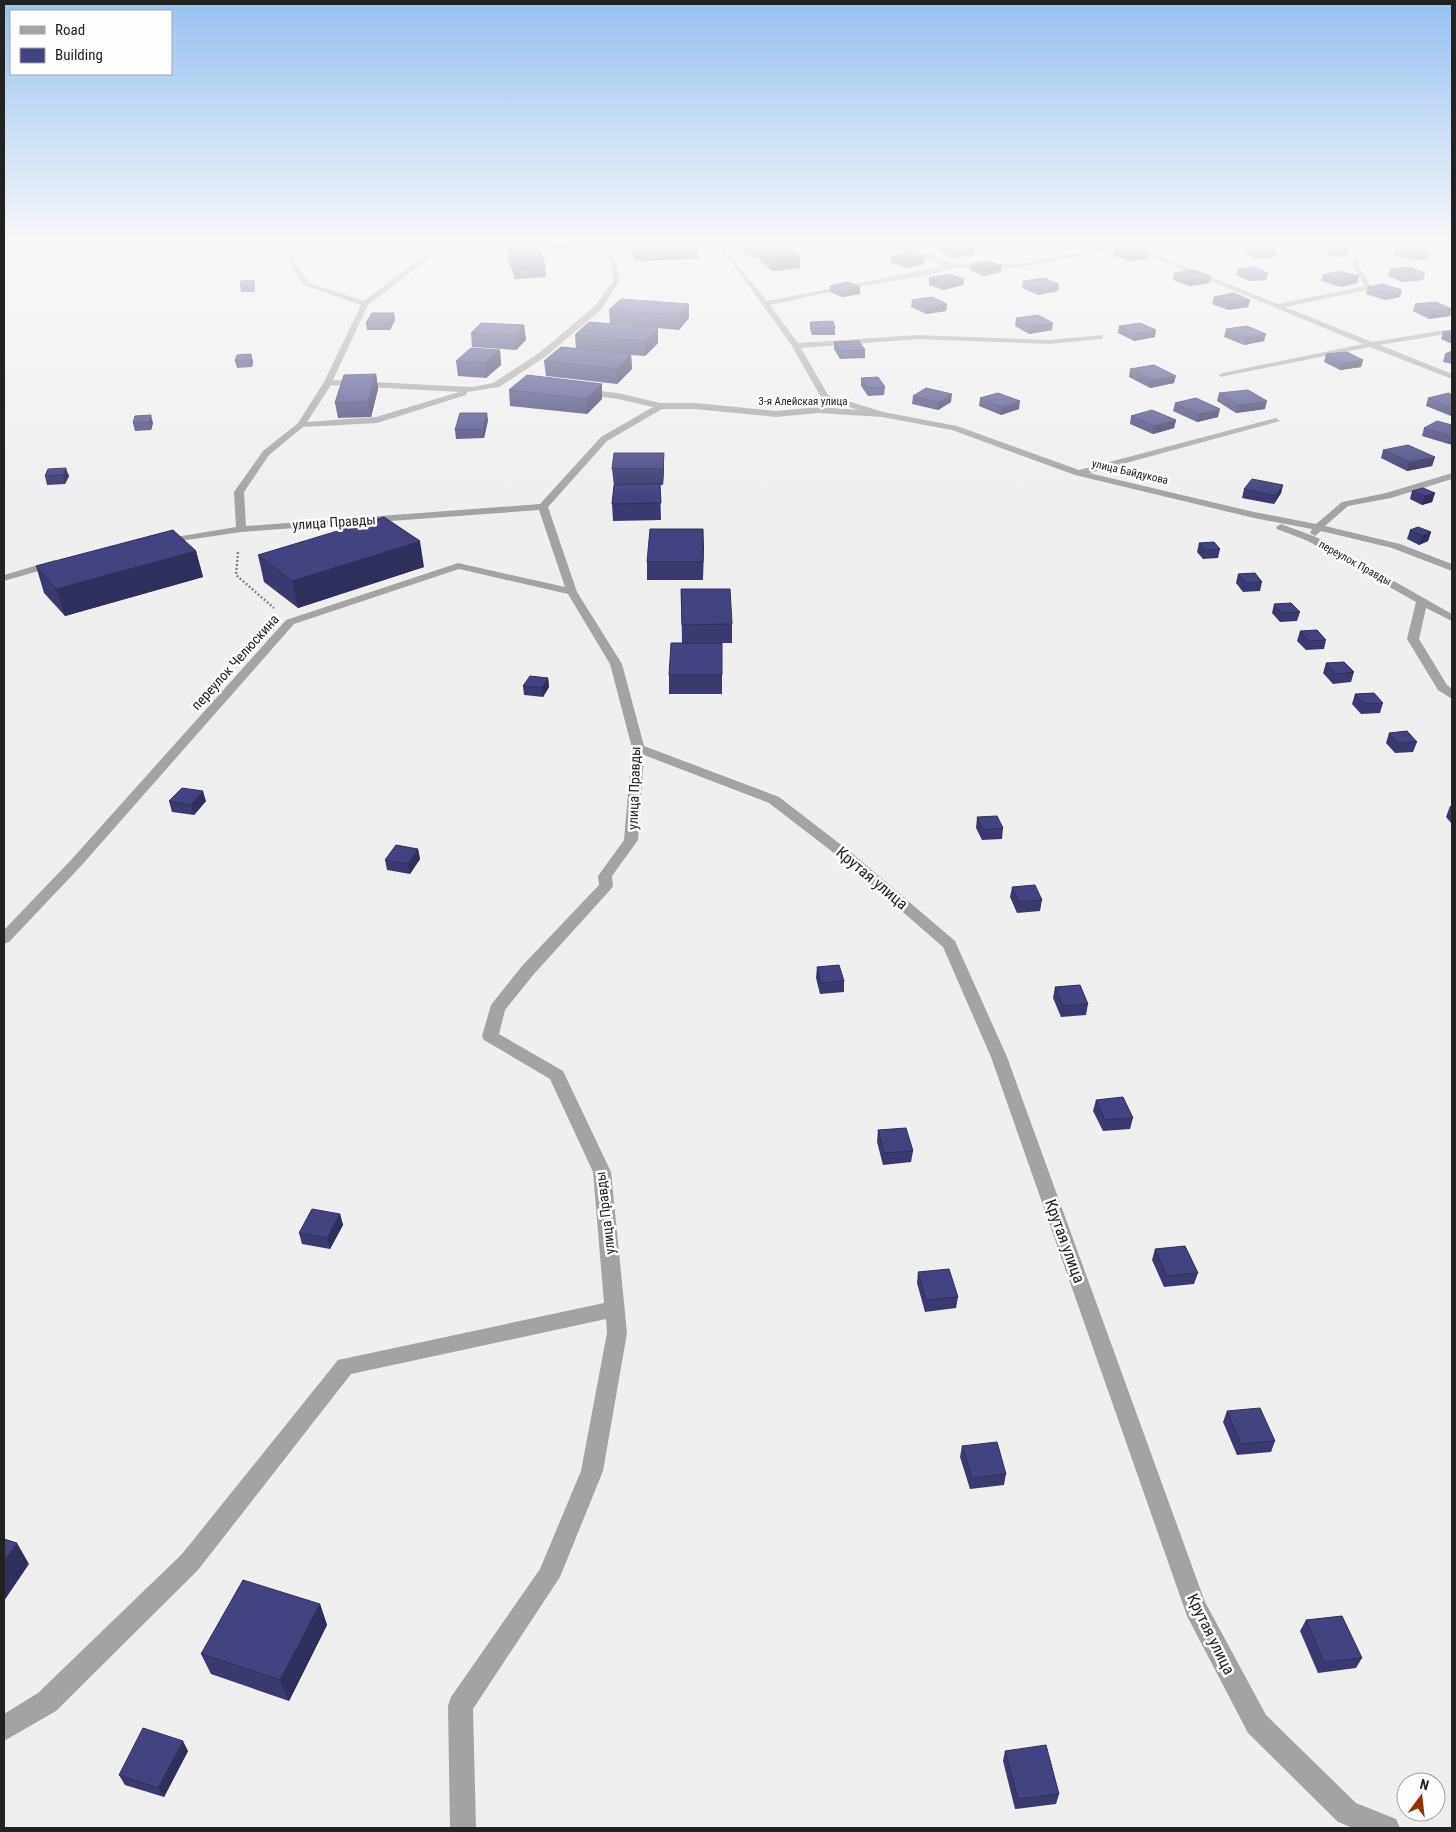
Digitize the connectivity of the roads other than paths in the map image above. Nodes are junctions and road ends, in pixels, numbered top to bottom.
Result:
1 (354, 327) edge
2 (575, 327) edge
3 (782, 327) edge
4 (1331, 327) edge
5 (1452, 331) edge
6 (1099, 337) dead end
7 (1372, 344) junction
8 (796, 346) junction
9 (1222, 375) dead end
10 (1452, 377) edge
11 (328, 382) junction
12 (496, 385) junction
13 (515, 386) edge
14 (472, 390) junction
15 (571, 391) edge
16 (660, 406) junction
17 (882, 414) junction
18 (1276, 421) dead end
19 (301, 425) junction
20 (1078, 473) junction
21 (1452, 476) edge
22 (543, 507) junction
23 (1254, 516) junction
24 (1318, 526) junction
25 (240, 528) junction
26 (1312, 540) junction
27 (153, 544) edge
28 (66, 560) edge
29 (1452, 568) edge
30 (4, 578) edge
31 (572, 592) junction
32 (1422, 600) junction
33 (1452, 618) edge
34 (1452, 695) edge
35 (638, 748) junction
36 (4, 939) edge
37 (615, 1309) junction
38 (4, 1728) edge
39 (463, 1828) edge
40 (1387, 1828) edge

1 - 11 street
2 - 12 street
3 - 8 street, 3-я Алейская улица
4 - 7 street
5 - 7 street
6 - 8 street
7 - 9 street
7 - 10 street
8 - 17 street, 3-я Алейская улица
11 - 14 street
11 - 19 street
12 - 13 street
12 - 14 street
14 - 19 street
15 - 16 street, 3-я Алейская улица
16 - 17 street, 3-я Алейская улица
16 - 22 street
17 - 20 street
18 - 20 street, улица Байдукова
19 - 25 street
20 - 23 street, улица Байдукова
21 - 24 street
22 - 25 street, улица Правды
22 - 31 street, улица Правды
23 - 24 street, улица Байдукова
23 - 26 street, переулок Правды
24 - 26 street
24 - 29 street, улица Байдукова
25 - 27 street, улица Правды
26 - 32 street, переулок Правды
28 - 30 street
31 - 35 street, улица Правды
31 - 36 street, переулок Челюскина
32 - 33 street, переулок Правды
32 - 34 street
35 - 37 street, улица Правды
35 - 40 street, Крутая улица
37 - 38 street
37 - 39 street, улица Правды

